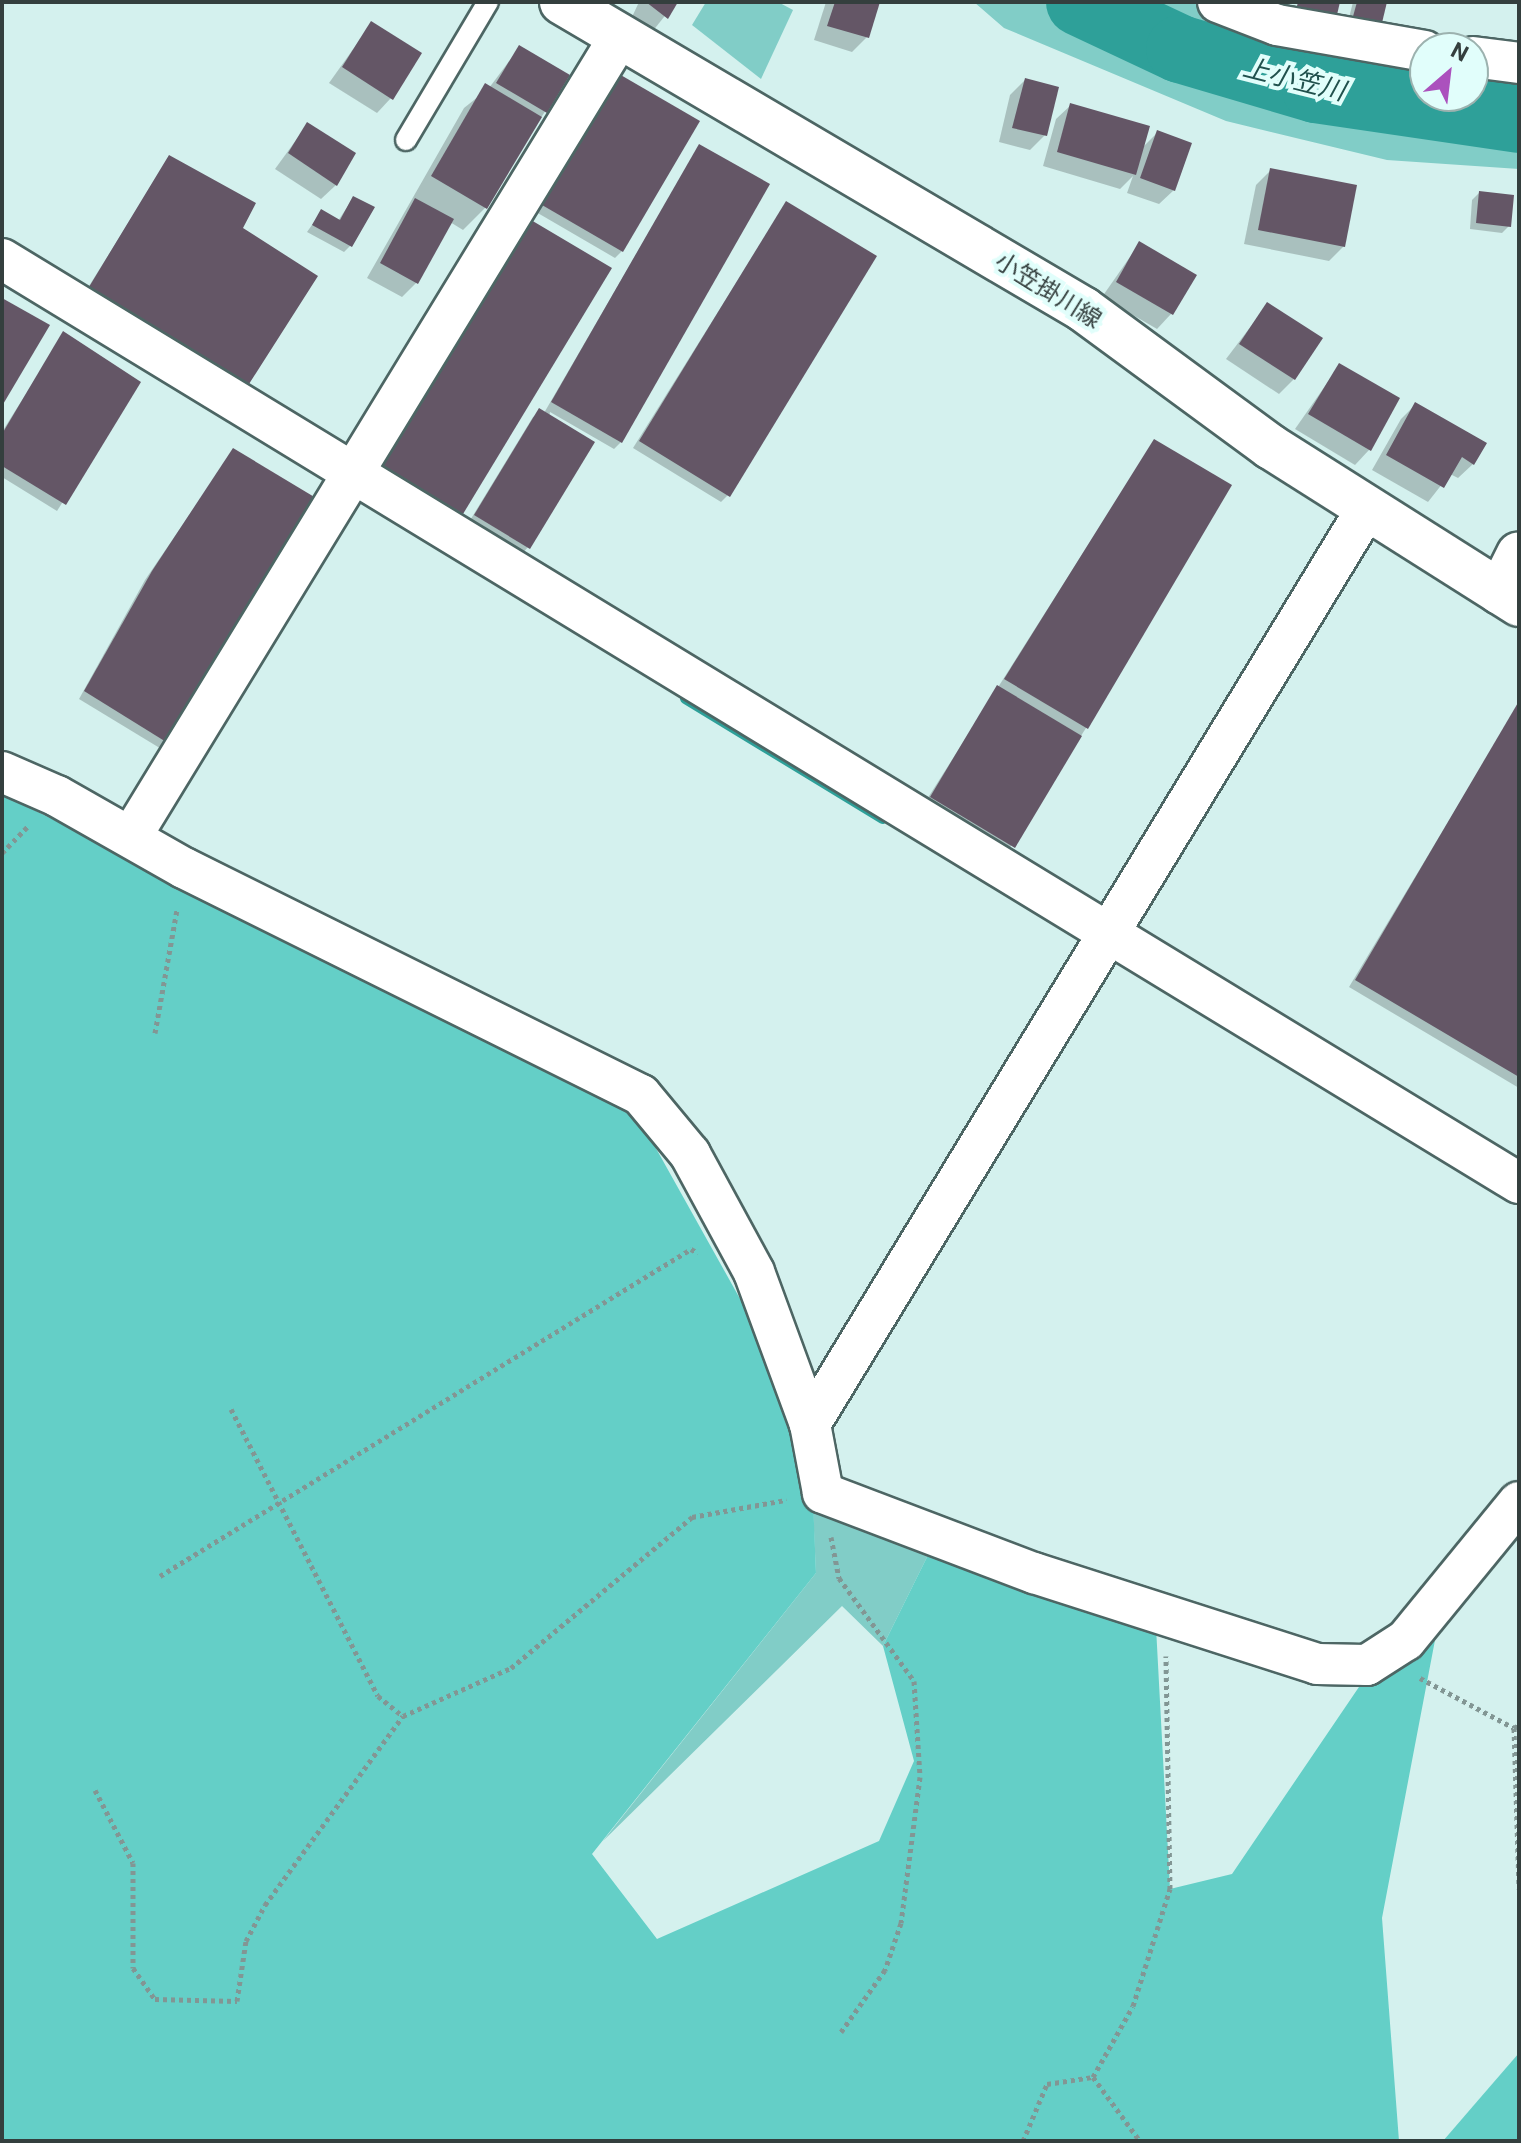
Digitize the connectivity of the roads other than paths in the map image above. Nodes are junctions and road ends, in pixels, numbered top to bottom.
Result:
1 (488, 2) edge
2 (562, 2) edge
3 (1218, 2) edge
4 (620, 36) junction
5 (1409, 48) edge
6 (1489, 59) edge
7 (1519, 63) edge
8 (406, 140) dead end
9 (2, 259) edge
10 (350, 482) junction
11 (1366, 510) junction
12 (1513, 583) edge
13 (2, 772) edge
14 (132, 835) junction
15 (1102, 950) junction
16 (1519, 1183) edge
17 (810, 1424) junction
18 (1519, 1502) edge

1 - 8 lane
2 - 4 main road, 小笠掛川線
3 - 5 street
4 - 10 street
4 - 11 main road, 小笠掛川線
6 - 7 street
9 - 10 street
10 - 14 street
10 - 15 street
11 - 12 main road, 小笠掛川線
11 - 15 street
13 - 14 street
14 - 17 street
15 - 16 street
15 - 17 street
17 - 18 street

